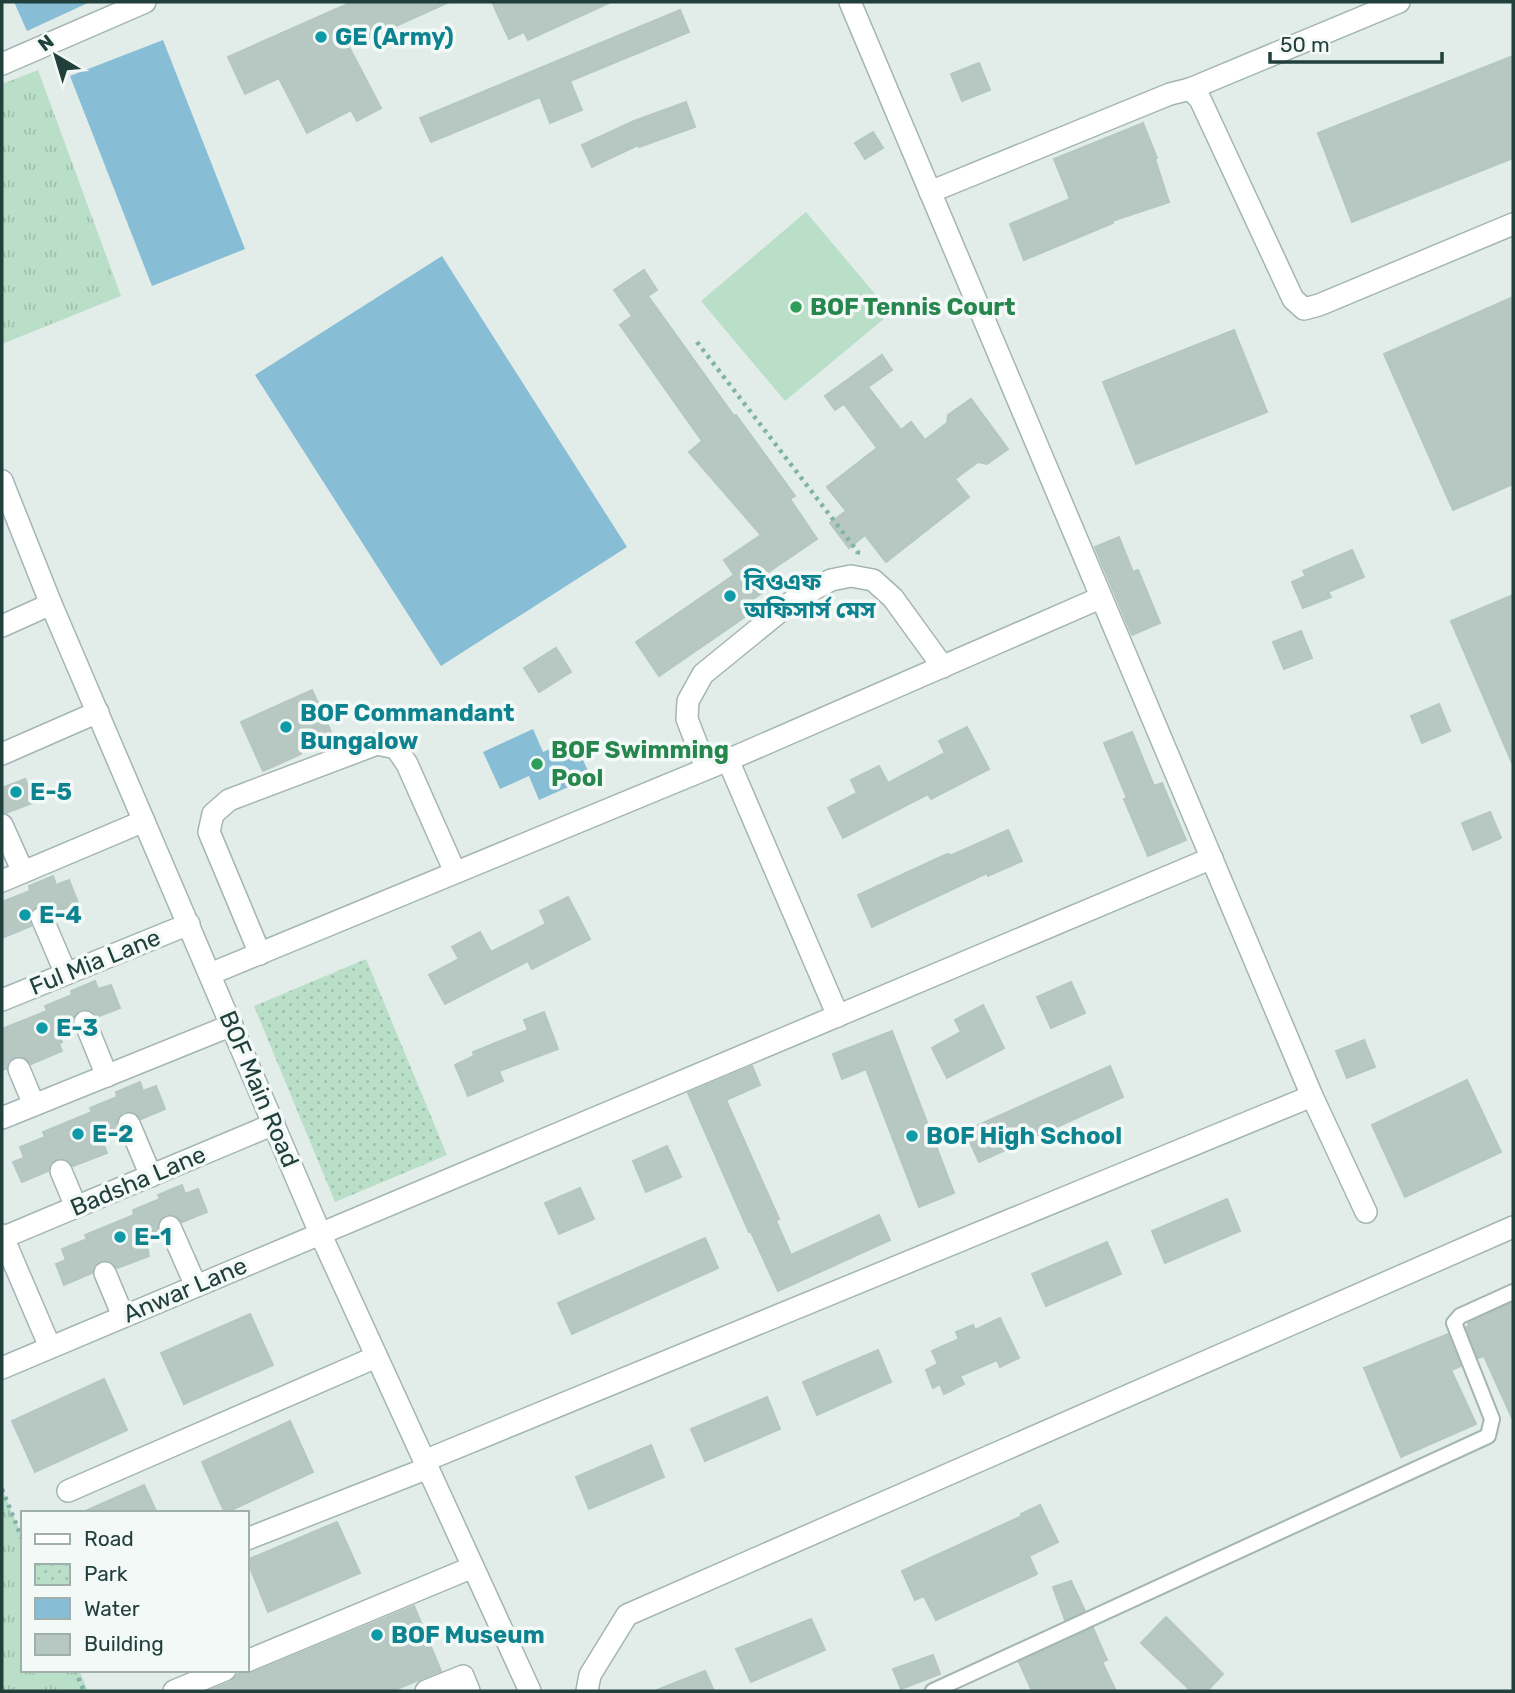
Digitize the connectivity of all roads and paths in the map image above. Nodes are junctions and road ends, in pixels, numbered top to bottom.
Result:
1 (145, 2) edge
2 (850, 2) edge
3 (1399, 2) edge
4 (2, 64) edge
5 (1189, 89) junction
6 (930, 192) junction
7 (1513, 224) edge
8 (697, 342) dead end
9 (2, 481) edge
10 (851, 576) junction
11 (1100, 598) junction
12 (51, 604) junction
13 (2, 626) edge
14 (943, 667) junction
15 (98, 712) junction
16 (2, 754) edge
17 (728, 760) junction
18 (706, 768) junction
19 (144, 821) junction
20 (2, 825) edge
21 (1212, 858) junction
22 (23, 872) junction
23 (455, 872) junction
24 (2, 881) edge
25 (42, 918) dead end
26 (188, 924) junction
27 (260, 954) junction
28 (66, 974) junction
29 (210, 974) junction
30 (2, 1000) edge
31 (838, 1016) junction
32 (86, 1021) dead end
33 (232, 1026) junction
34 (19, 1069) dead end
35 (107, 1076) junction
36 (1312, 1096) junction
37 (34, 1105) junction
38 (2, 1118) edge
39 (129, 1124) dead end
40 (274, 1124) junction
41 (61, 1171) dead end
42 (151, 1175) junction
43 (76, 1207) junction
44 (1366, 1212) dead end
45 (170, 1227) dead end
46 (1513, 1227) edge
47 (320, 1233) junction
48 (2, 1237) edge
49 (105, 1273) dead end
50 (196, 1286) junction
51 (1513, 1292) edge
52 (123, 1316) junction
53 (50, 1347) junction
54 (376, 1357) junction
55 (2, 1368) edge
56 (426, 1465) junction
57 (2, 1489) edge
58 (68, 1490) dead end
59 (21, 1536) edge
60 (248, 1539) edge
61 (473, 1567) junction
62 (248, 1661) edge
63 (76, 1672) edge
64 (220, 1672) edge
65 (84, 1691) edge
66 (174, 1691) edge
67 (426, 1691) edge
68 (469, 1691) edge
69 (530, 1691) edge
70 (587, 1691) edge
71 (933, 1691) edge

1 - 4 street
2 - 6 street
3 - 5 street
5 - 6 street
5 - 7 street
6 - 11 street
8 - 10 path
9 - 12 street, BOF Main Road
10 - 14 street
10 - 18 street
11 - 14 street
11 - 21 street
12 - 13 street
12 - 15 street, BOF Main Road
14 - 17 street
15 - 16 street
15 - 19 street, BOF Main Road
17 - 18 street
17 - 31 street
18 - 23 street
19 - 22 street
19 - 26 street, BOF Main Road
20 - 22 street
21 - 31 street, Anwar Lane
21 - 36 street
22 - 24 street
23 - 27 street
23 - 27 street
25 - 28 street
26 - 28 street, Ful Mia Lane
26 - 29 street, BOF Main Road
27 - 29 street
28 - 30 street, Ful Mia Lane
29 - 33 street, BOF Main Road
31 - 47 street, Anwar Lane
32 - 35 street
33 - 35 street
33 - 40 street, BOF Main Road
34 - 37 street
35 - 37 street
36 - 44 street
36 - 56 street
37 - 38 street
39 - 42 street
40 - 42 street, Badsha Lane
40 - 47 street, BOF Main Road
41 - 43 street
42 - 43 street, Badsha Lane
43 - 48 street, Badsha Lane
45 - 50 street
46 - 70 street
47 - 50 street, Anwar Lane
47 - 54 street, BOF Main Road
48 - 53 street
49 - 52 street
50 - 52 street, Anwar Lane
51 - 71 lane
52 - 53 street, Anwar Lane
53 - 55 street, Anwar Lane
54 - 56 street, BOF Main Road
54 - 58 street
56 - 60 street
56 - 61 street, BOF Main Road
57 - 59 path
61 - 62 street
61 - 69 street, BOF Main Road
63 - 65 path
64 - 66 street
67 - 68 street

